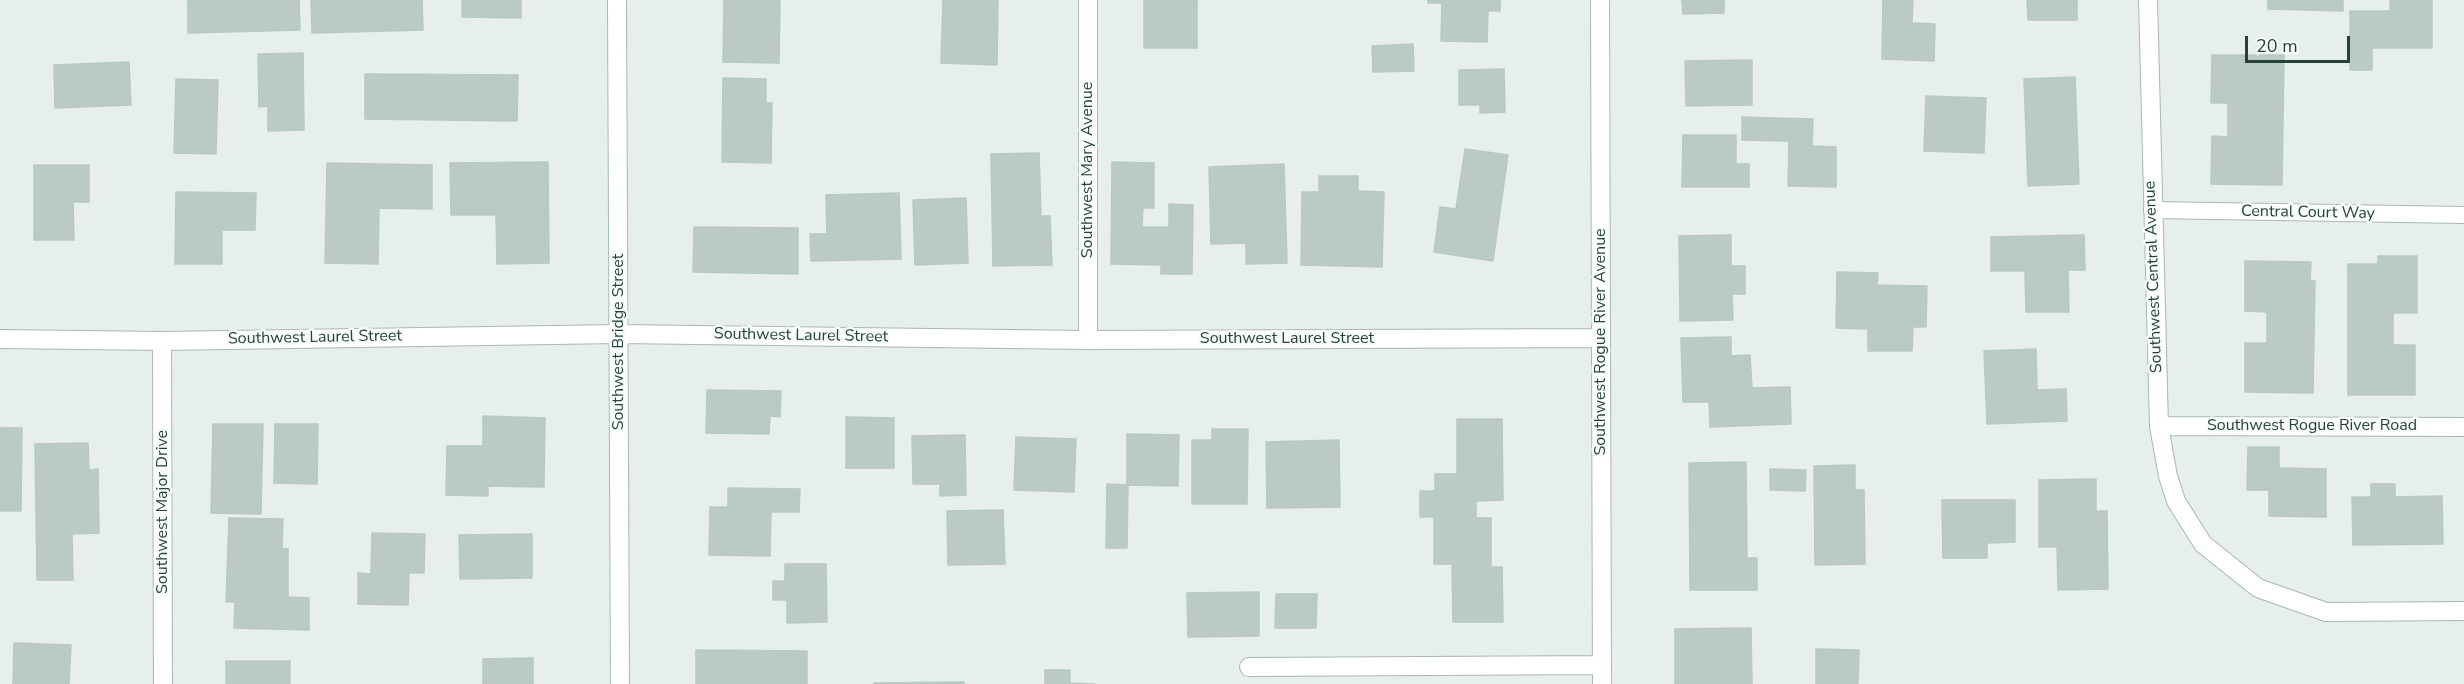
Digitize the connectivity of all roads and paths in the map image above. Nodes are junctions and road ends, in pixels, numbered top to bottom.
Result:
1 (617, 0) edge
2 (1088, 0) edge
3 (1600, 0) edge
4 (2148, 0) edge
5 (2152, 210) junction
6 (2464, 215) edge
7 (619, 334) junction
8 (1601, 338) junction
9 (0, 339) edge
10 (1088, 340) junction
11 (162, 341) junction
12 (2159, 426) junction
13 (2464, 427) edge
14 (2464, 611) edge
15 (1602, 665) junction
16 (1249, 667) dead end
17 (163, 684) edge
18 (620, 684) edge
19 (1602, 684) edge

1 - 7 street, Southwest Bridge Street
2 - 10 street, Southwest Mary Avenue
3 - 8 street, Southwest Rogue River Avenue
4 - 5 street, Southwest Central Avenue
5 - 6 lane, Central Court Way
5 - 12 street, Southwest Central Avenue
7 - 10 street, Southwest Laurel Street
7 - 11 street, Southwest Laurel Street
7 - 18 street, Southwest Bridge Street
8 - 10 street, Southwest Laurel Street
8 - 15 street, Southwest Rogue River Avenue
9 - 11 street, Southwest Laurel Street
11 - 17 street, Southwest Major Drive
12 - 13 street, Southwest Rogue River Road
12 - 14 street, Southwest Central Avenue
15 - 16 street
15 - 19 street, Southwest Rogue River Avenue

